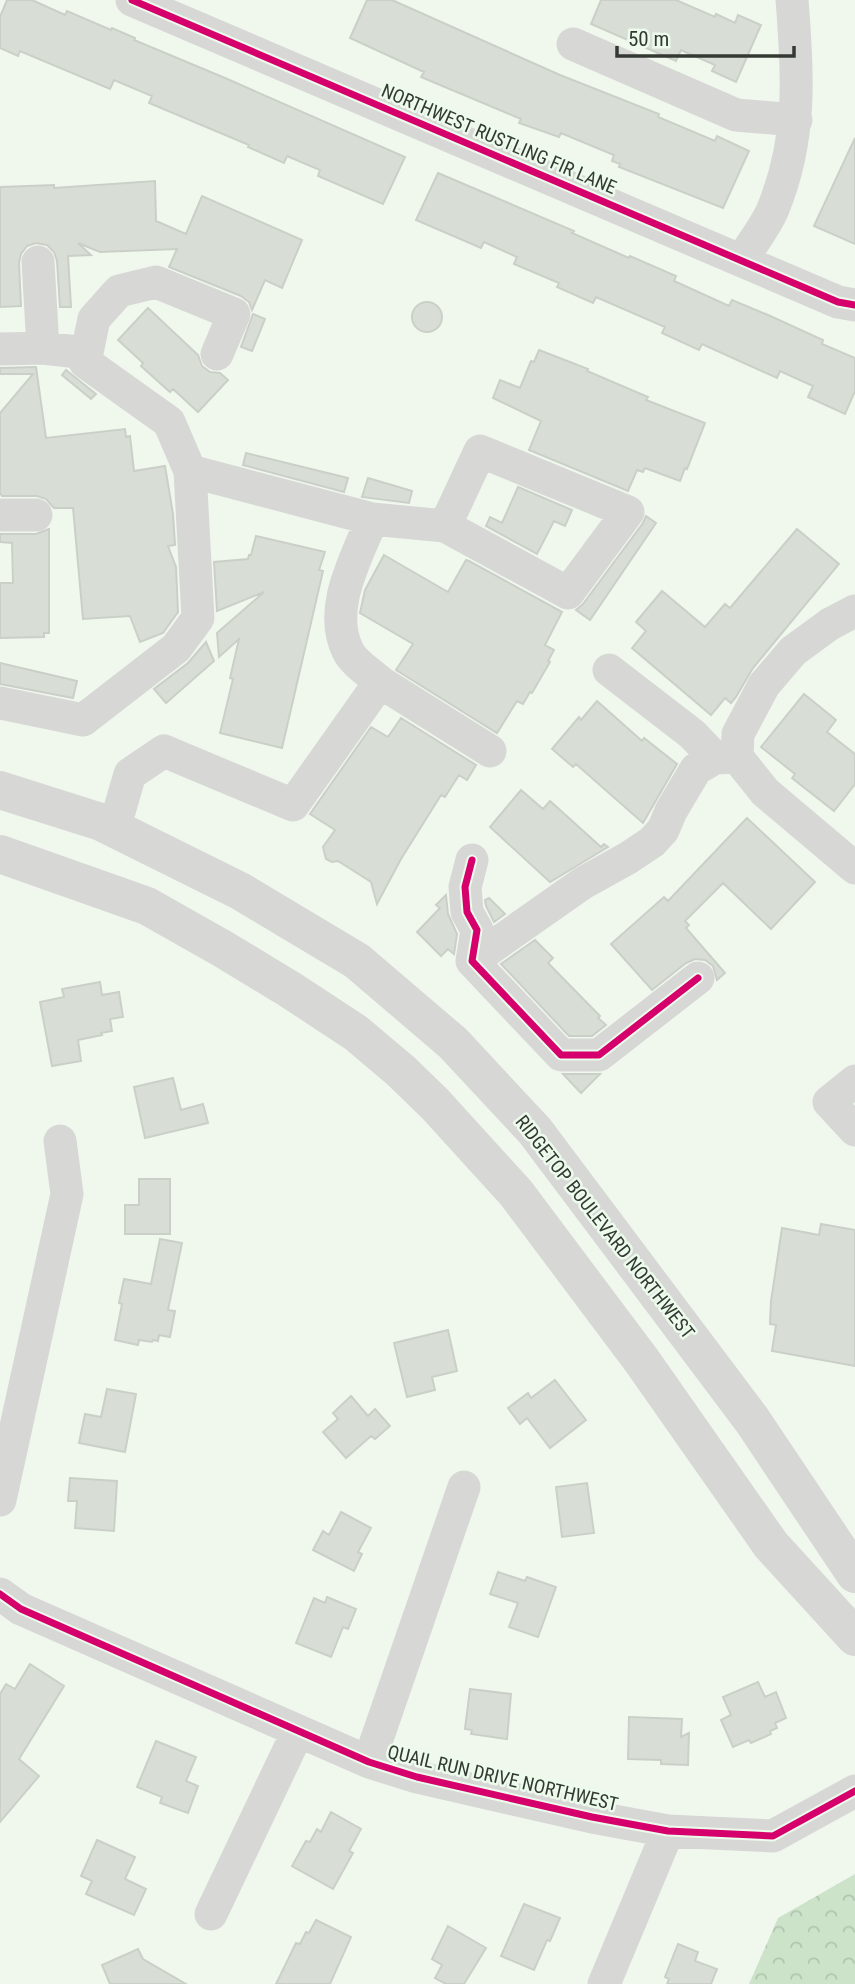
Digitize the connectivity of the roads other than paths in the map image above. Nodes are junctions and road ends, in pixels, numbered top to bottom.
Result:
1 (132, 0) edge
2 (792, 0) edge
3 (573, 44) dead end
4 (796, 120) junction
5 (742, 260) junction
6 (38, 262) dead end
7 (855, 305) edge
8 (43, 348) junction
9 (0, 349) edge
10 (87, 353) junction
11 (217, 354) dead end
12 (190, 471) junction
13 (0, 515) edge
14 (36, 515) dead end
15 (372, 519) junction
16 (445, 526) junction
17 (855, 611) edge
18 (609, 670) dead end
19 (380, 682) junction
20 (0, 704) edge
21 (489, 751) dead end
22 (726, 758) junction
23 (0, 790) edge
24 (114, 829) junction
25 (0, 854) edge
26 (472, 860) dead end
27 (855, 869) edge
28 (472, 961) junction
29 (698, 978) dead end
30 (855, 1081) edge
31 (855, 1130) edge
32 (60, 1141) dead end
33 (12, 1388) edge
34 (464, 1487) dead end
35 (0, 1500) edge
36 (855, 1574) edge
37 (0, 1594) edge
38 (855, 1637) edge
39 (298, 1731) junction
40 (369, 1762) junction
41 (855, 1764) edge
42 (855, 1790) edge
43 (668, 1831) junction
44 (754, 1834) junction
45 (211, 1914) dead end
46 (604, 1984) edge

1 - 5 street, NORTHWEST RUSTLING FIR LANE
2 - 4 street
3 - 4 street
4 - 5 street
5 - 7 street, NORTHWEST RUSTLING FIR LANE
6 - 8 street
8 - 9 street
8 - 10 street
10 - 11 street
10 - 12 street
12 - 15 street
12 - 20 street
13 - 14 street
15 - 16 street
15 - 19 street
16 - 16 street
17 - 22 street
18 - 22 street
19 - 21 street
19 - 24 street
22 - 27 street
22 - 28 street
23 - 24 main road, RIDGETOP BOULEVARD NORTHWEST
24 - 36 main road, RIDGETOP BOULEVARD NORTHWEST
25 - 38 main road
26 - 28 street
28 - 29 street
30 - 31 street
32 - 33 street
33 - 35 street
34 - 40 street
37 - 39 street, QUAIL RUN DRIVE NORTHWEST
39 - 40 street, QUAIL RUN DRIVE NORTHWEST
39 - 45 street
40 - 43 street, QUAIL RUN DRIVE NORTHWEST
41 - 44 street
42 - 44 street, QUAIL RUN DRIVE NORTHWEST
43 - 44 street, QUAIL RUN DRIVE NORTHWEST
43 - 46 street

